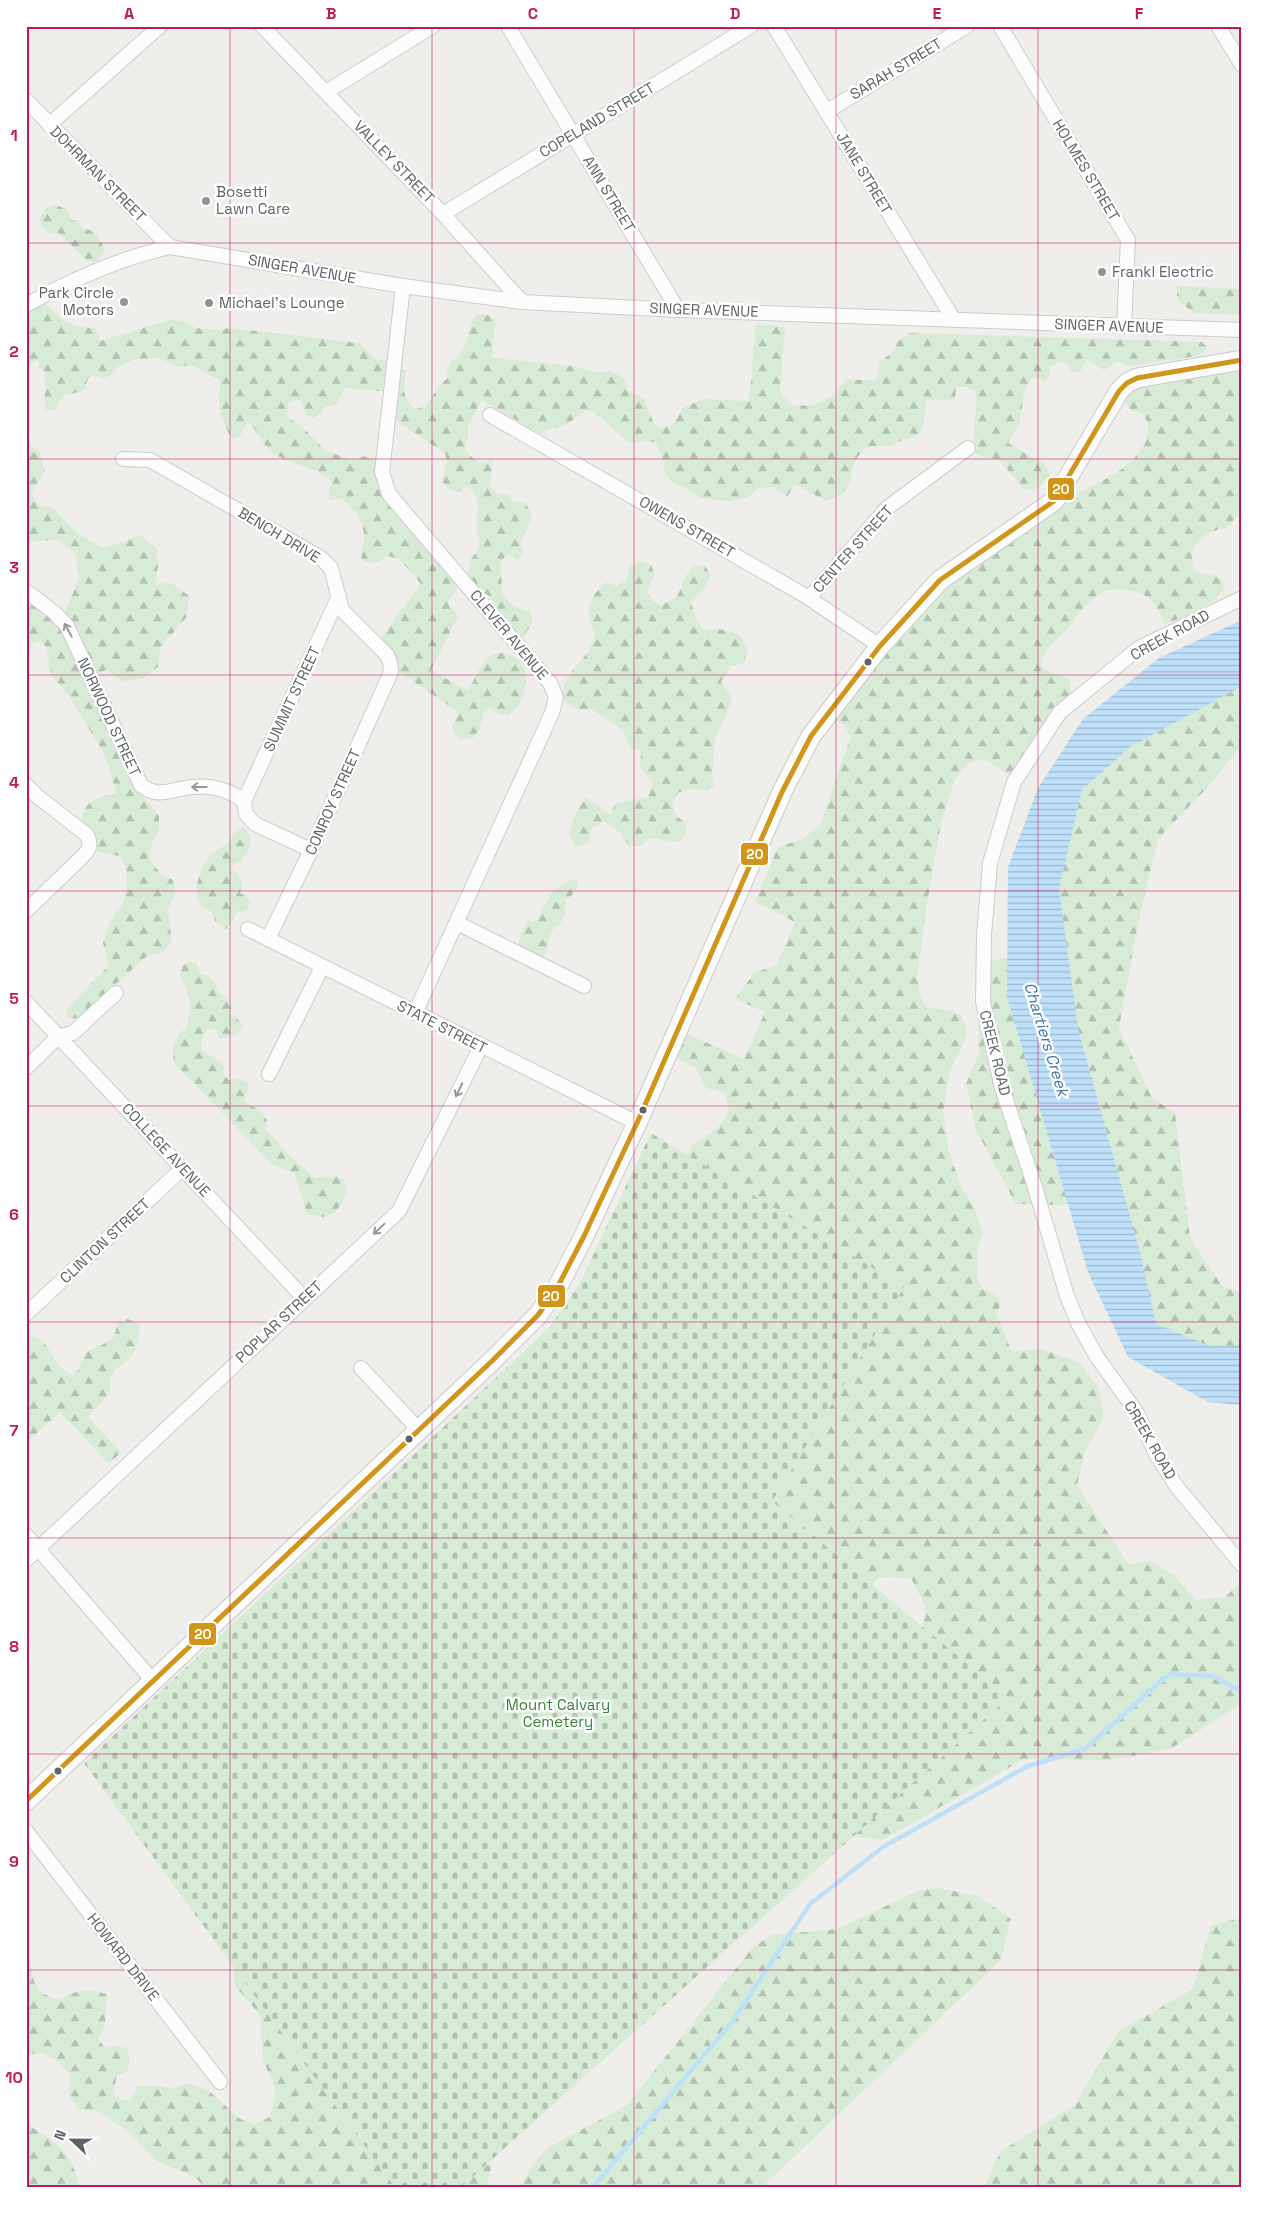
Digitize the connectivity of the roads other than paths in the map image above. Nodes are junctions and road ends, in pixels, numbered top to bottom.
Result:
1 (160, 26) edge
2 (262, 26) edge
3 (433, 26) edge
4 (508, 26) edge
5 (751, 26) edge
6 (774, 26) edge
7 (966, 26) edge
8 (1000, 26) edge
9 (1218, 26) edge
10 (1242, 65) edge
11 (326, 92) junction
12 (26, 100) edge
13 (826, 112) junction
14 (49, 125) junction
15 (573, 135) junction
16 (443, 214) junction
17 (170, 247) junction
18 (403, 286) junction
19 (522, 302) junction
20 (26, 305) edge
21 (678, 310) junction
22 (954, 320) junction
23 (1124, 326) junction
24 (1242, 330) edge
25 (1242, 360) edge
26 (490, 415) dead end
27 (968, 448) dead end
28 (123, 459) dead end
29 (26, 591) edge
30 (339, 596) junction
31 (809, 598) junction
32 (1242, 598) edge
33 (880, 646) junction
34 (390, 662) joint
35 (26, 785) edge
36 (244, 802) junction
37 (311, 850) junction
38 (26, 911) edge
39 (457, 923) junction
40 (248, 929) dead end
41 (268, 939) junction
42 (322, 967) junction
43 (584, 986) dead end
44 (116, 993) dead end
45 (26, 1002) edge
46 (415, 1013) junction
47 (59, 1036) junction
48 (481, 1046) junction
49 (26, 1068) edge
50 (269, 1074) dead end
51 (638, 1123) junction
52 (184, 1168) junction
53 (304, 1298) junction
54 (26, 1314) edge
55 (361, 1368) dead end
56 (420, 1430) junction
57 (26, 1535) edge
58 (38, 1549) junction
59 (26, 1560) edge
60 (1242, 1565) edge
61 (154, 1682) junction
62 (26, 1801) edge
63 (26, 1831) edge
64 (220, 2082) dead end

1 - 14 street
2 - 11 street, VALLEY STREET
3 - 11 street
4 - 15 street, ANN STREET
5 - 15 street, COPELAND STREET
6 - 13 street, JANE STREET
7 - 13 street, SARAH STREET
8 - 23 street, HOLMES STREET
9 - 10 street
11 - 16 street, VALLEY STREET
12 - 14 street, DOHRMAN STREET
13 - 22 street, JANE STREET
14 - 17 street, DOHRMAN STREET
15 - 16 street, COPELAND STREET
15 - 21 street, ANN STREET
16 - 19 street, VALLEY STREET
17 - 18 street, SINGER AVENUE
17 - 20 street
18 - 19 street, SINGER AVENUE
18 - 39 street, CLEVER AVENUE
19 - 21 street, SINGER AVENUE
21 - 22 street, SINGER AVENUE
22 - 23 street, SINGER AVENUE
23 - 24 street, SINGER AVENUE
25 - 33 street
26 - 31 street, OWENS STREET
27 - 31 street, CENTER STREET
28 - 30 street, BENCH DRIVE
36 -> 29 street, NORWOOD STREET
30 - 34 street, BENCH DRIVE
30 - 36 street, SUMMIT STREET
31 - 33 street, OWENS STREET
32 - 60 street, CREEK ROAD
33 - 51 street
34 - 37 street, CONROY STREET
35 - 38 street
36 - 37 street
37 - 41 street, CONROY STREET
39 - 43 street
39 - 46 street, CLEVER AVENUE
40 - 41 street, STATE STREET
41 - 42 street, STATE STREET
42 - 46 street, STATE STREET
42 - 50 street
44 - 47 street
45 - 47 street, COLLEGE AVENUE
46 - 48 street, STATE STREET
47 - 49 street
47 - 52 street, COLLEGE AVENUE
48 - 51 street, STATE STREET
48 -> 53 street, POPLAR STREET
51 - 56 street
52 - 53 street, COLLEGE AVENUE
52 - 54 street, CLINTON STREET
53 - 58 street, POPLAR STREET
55 - 56 street
56 - 61 street
57 - 58 street
58 - 59 street, POPLAR STREET
58 - 61 street
61 - 62 street
63 - 64 street, HOWARD DRIVE

